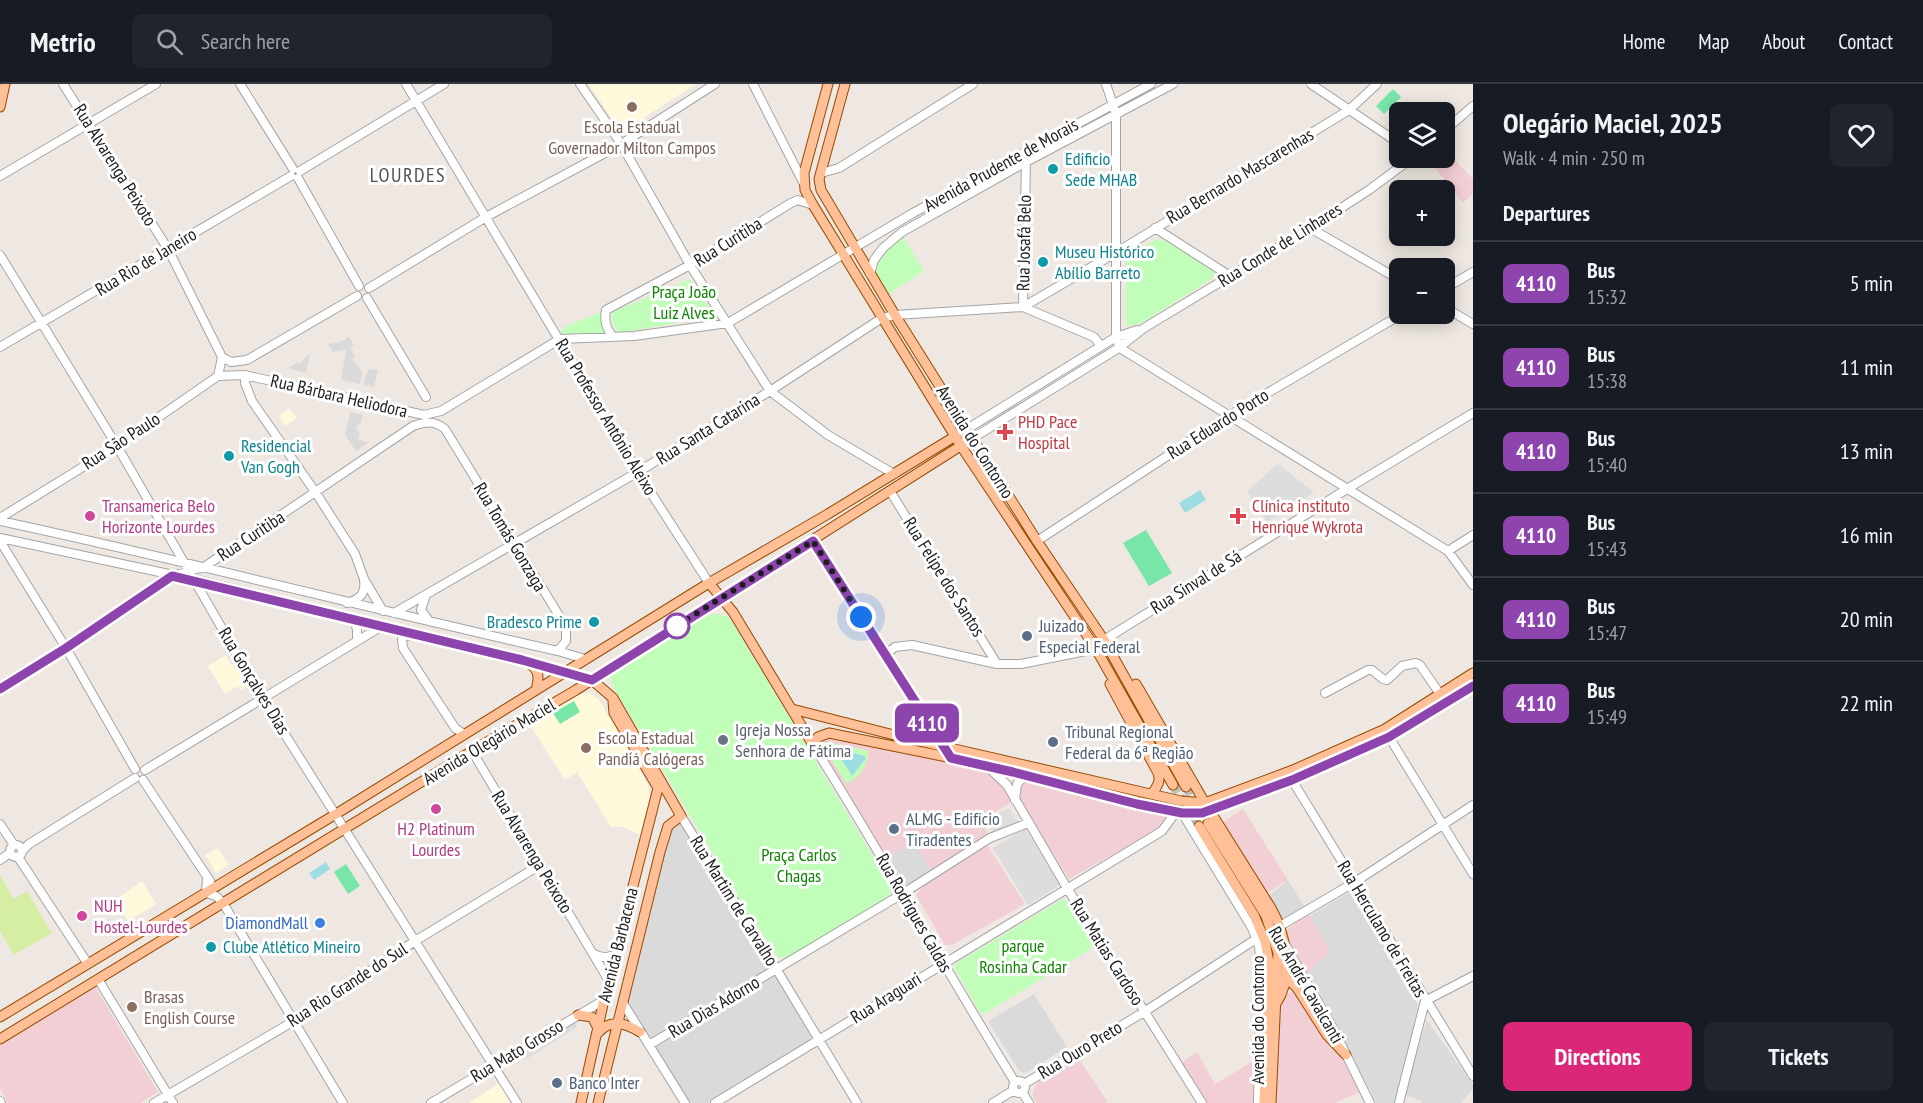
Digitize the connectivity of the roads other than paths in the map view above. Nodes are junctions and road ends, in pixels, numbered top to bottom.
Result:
1 (5, 84) edge
2 (63, 84) edge
3 (156, 84) edge
4 (240, 84) edge
5 (406, 84) edge
6 (444, 84) edge
7 (580, 84) edge
8 (715, 84) edge
9 (753, 84) edge
10 (828, 84) edge
11 (845, 84) edge
12 (973, 84) edge
13 (1106, 84) edge
14 (1151, 84) edge
15 (1173, 84) edge
16 (1311, 84) edge
17 (1377, 84) edge
18 (417, 101) junction
19 (1114, 104) junction
20 (1473, 106) edge
21 (0, 107) edge
22 (1349, 110) junction
23 (1116, 114) junction
24 (1455, 122) edge
25 (89, 124) junction
26 (1389, 137) edge
27 (621, 144) junction
28 (1026, 162) junction
29 (1399, 168) edge
30 (296, 173) junction
31 (821, 173) junction
32 (0, 176) edge
33 (805, 185) junction
34 (813, 205) junction
35 (486, 217) junction
36 (1155, 228) junction
37 (1310, 228) junction
38 (854, 248) junction
39 (168, 249) junction
40 (1117, 252) junction
41 (843, 254) junction
42 (0, 255) edge
43 (690, 265) junction
44 (1473, 272) edge
45 (870, 274) junction
46 (1389, 274) edge
47 (1230, 276) junction
48 (1455, 282) edge
49 (359, 286) junction
50 (369, 288) junction
51 (357, 296) junction
52 (367, 298) junction
53 (1023, 307) junction
54 (1455, 313) edge
55 (895, 315) junction
56 (882, 318) junction
57 (1389, 322) edge
58 (728, 323) junction
59 (42, 324) junction
60 (1473, 324) edge
61 (1144, 328) junction
62 (613, 337) junction
63 (1116, 337) junction
64 (560, 339) junction
65 (1101, 346) junction
66 (0, 347) edge
67 (1120, 348) junction
68 (222, 357) junction
69 (245, 375) junction
70 (218, 376) junction
71 (770, 391) junction
72 (426, 397) dead end
73 (1473, 413) edge
74 (416, 414) junction
75 (1230, 415) junction
76 (439, 424) joint
77 (414, 426) junction
78 (967, 429) junction
79 (955, 437) junction
80 (973, 438) junction
81 (117, 446) junction
82 (961, 446) junction
83 (638, 472) junction
84 (894, 474) junction
85 (1347, 489) junction
86 (890, 491) junction
87 (316, 493) junction
88 (828, 514) junction
89 (0, 519) edge
90 (1473, 536) edge
91 (0, 540) edge
92 (813, 541) junction
93 (1037, 541) junction
94 (514, 543) junction
95 (1448, 551) junction
96 (165, 557) junction
97 (182, 561) junction
98 (204, 567) junction
99 (189, 571) junction
100 (172, 576) junction
101 (194, 579) junction
102 (364, 579) junction
103 (709, 582) junction
104 (1473, 585) edge
105 (426, 597) junction
106 (722, 597) junction
107 (347, 603) junction
108 (383, 611) junction
109 (394, 613) junction
110 (353, 619) junction
111 (429, 622) junction
112 (382, 626) junction
113 (417, 635) junction
114 (357, 640) junction
115 (1104, 640) junction
116 (66, 648) junction
117 (1095, 649) junction
118 (558, 651) junction
119 (885, 655) junction
120 (585, 659) junction
121 (529, 663) junction
122 (997, 664) junction
123 (566, 672) junction
124 (1473, 673) edge
125 (592, 680) junction
126 (1473, 686) edge
127 (0, 689) edge
128 (536, 690) junction
129 (1325, 693) dead end
130 (1440, 694) junction
131 (262, 698) junction
132 (613, 698) junction
133 (914, 701) junction
134 (792, 709) junction
135 (1387, 733) junction
136 (464, 734) junction
137 (898, 736) junction
138 (813, 745) junction
139 (941, 746) junction
140 (472, 751) junction
141 (951, 758) junction
142 (986, 765) junction
143 (138, 775) junction
144 (1025, 775) junction
145 (1088, 778) junction
146 (1292, 780) junction
147 (1173, 785) tunnel mouth
148 (1186, 787) tunnel mouth
149 (1152, 794) junction
150 (1015, 800) junction
151 (1473, 805) edge
152 (1208, 807) junction
153 (1179, 813) junction
154 (336, 814) junction
155 (681, 816) junction
156 (1028, 823) junction
157 (1209, 823) tunnel mouth
158 (0, 824) edge
159 (1442, 824) junction
160 (1199, 826) tunnel mouth
161 (345, 830) junction
162 (15, 852) edge
163 (642, 852) junction
164 (658, 856) junction
165 (540, 865) junction
166 (1473, 874) edge
167 (207, 879) junction
168 (1355, 882) junction
169 (220, 885) junction
170 (1067, 888) junction
171 (206, 893) junction
172 (902, 894) junction
173 (223, 903) junction
174 (625, 916) junction
175 (1266, 916) junction
176 (642, 921) junction
177 (1280, 926) junction
178 (1261, 928) junction
179 (1256, 939) junction
180 (1270, 940) dead end
181 (415, 941) junction
182 (1284, 943) junction
183 (592, 953) junction
184 (616, 954) junction
185 (634, 958) junction
186 (942, 963) junction
187 (88, 964) junction
188 (777, 970) junction
189 (1293, 972) dead end
190 (1473, 976) edge
191 (98, 979) junction
192 (609, 981) junction
193 (1285, 981) junction
194 (604, 1000) junction
195 (1425, 1001) junction
196 (1277, 1002) junction
197 (622, 1003) junction
198 (1144, 1012) junction
199 (578, 1014) junction
200 (0, 1017) edge
201 (294, 1021) junction
202 (618, 1023) junction
203 (597, 1031) junction
204 (640, 1032) junction
205 (0, 1039) edge
206 (818, 1040) junction
207 (649, 1045) junction
208 (1346, 1055) junction
209 (493, 1065) junction
210 (1473, 1076) edge
211 (1017, 1088) junction
212 (168, 1095) junction
213 (154, 1103) edge
214 (173, 1103) edge
215 (343, 1103) edge
216 (431, 1103) edge
217 (517, 1103) edge
218 (581, 1103) edge
219 (598, 1103) edge
220 (685, 1103) edge
221 (715, 1103) edge
222 (857, 1103) edge
223 (993, 1103) edge
224 (1029, 1103) edge
225 (1202, 1103) edge
226 (1258, 1103) edge
227 (1263, 1103) edge
228 (1271, 1103) edge
229 (1370, 1103) edge
230 (1399, 1103) edge

1 - 21 main road
2 - 25 street, Rua Alvarenga Peixoto
3 - 25 street
4 - 30 street
5 - 18 street, Rua Professor Antônio Aleixo
6 - 18 street, Rua Rio de Janeiro
7 - 27 street
8 - 27 street
9 - 33 street
10 - 33 main road, Avenida do Contorno
11 - 31 main road, Avenida do Contorno
12 - 31 street
13 - 19 street
14 - 19 street, Avenida Prudente de Morais
15 - 23 street, Avenida Prudente de Morais
16 - 22 street
17 - 22 street, Rua Bernardo Mascarenhas
18 - 30 street, Rua Rio de Janeiro
18 - 35 street, Rua Professor Antônio Aleixo
19 - 23 street
19 - 38 street, Avenida Prudente de Morais
20 - 24 street
22 - 26 street
22 - 36 street, Rua Bernardo Mascarenhas
23 - 28 street, Avenida Prudente de Morais
23 - 40 street
25 - 32 street
25 - 39 street, Rua Alvarenga Peixoto
27 - 35 street
27 - 43 street
28 - 45 street, Avenida Prudente de Morais
28 - 53 street, Rua Josafá Belo
29 - 37 street, Rua Conde de Linhares
30 - 39 street, Rua Rio de Janeiro
30 - 49 street
31 - 38 main road, Avenida do Contorno
33 - 34 main road, Avenida do Contorno
34 - 41 main road, Avenida do Contorno
34 - 43 street, Rua Curitiba
35 - 50 street
35 - 64 street, Rua Professor Antônio Aleixo
36 - 40 street, Rua Bernardo Mascarenhas
36 - 47 street
37 - 46 street
37 - 47 street, Rua Conde de Linhares
38 - 41 street, Avenida Prudente de Morais
38 - 45 main road, Avenida do Contorno
39 - 59 street, Rua Rio de Janeiro
39 - 68 street, Rua Alvarenga Peixoto
40 - 53 street, Rua Bernardo Mascarenhas
40 - 63 street
41 - 56 main road, Avenida do Contorno
41 - 58 street, Avenida Prudente de Morais
42 - 59 street, Rua Gonçalves Dias
43 - 58 street
43 - 62 street, Rua Curitiba
44 - 48 street
45 - 55 main road, Avenida do Contorno
47 - 61 street, Rua Conde de Linhares
49 - 50 street
49 - 51 street
50 - 52 street
51 - 52 street
51 - 68 street
52 - 72 street
53 - 55 street, Rua Bernardo Mascarenhas
53 - 65 street, Rua Josafá Belo
54 - 60 street
55 - 56 street, Rua Santa Catarina
55 - 78 main road, Avenida do Contorno
56 - 71 street, Rua Santa Catarina
56 - 79 main road, Avenida do Contorno
57 - 75 street, Rua Eduardo Porto
58 - 62 street
58 - 71 street
59 - 66 street, Rua Rio de Janeiro
59 - 81 street, Rua Gonçalves Dias
61 - 63 street, Rua Conde de Linhares
61 - 67 street, Rua Conde de Linhares
62 - 64 street
63 - 65 street, Rua Conde de Linhares
63 - 67 street
64 - 74 street, Rua Bárbara Heliodora
64 - 83 street, Rua Professor Antônio Aleixo
65 - 78 street, Rua Conde de Linhares
67 - 75 street
67 - 80 street, Rua Conde de Linhares
68 - 70 street
69 - 70 street
69 - 74 street, Rua Bárbara Heliodora
69 - 87 street
70 - 81 street, Rua São Paulo
71 - 83 street, Rua Santa Catarina
71 - 84 street
73 - 85 street, Rua Sinval de Sá
74 - 77 street
75 - 85 street
75 - 93 street, Rua Eduardo Porto
76 - 77 street, Rua Curitiba
76 - 94 street, Rua Tomás Gonzaga
77 - 87 street, Rua Curitiba
78 - 79 main road, Avenida Olegário Maciel
78 - 80 main road, Avenida do Contorno
79 - 82 main road, Avenida do Contorno
79 - 84 main road, Avenida Olegário Maciel
80 - 82 main road, Avenida Olegário Maciel
80 - 93 main road, Avenida do Contorno
81 - 89 street, Rua São Paulo
81 - 97 street, Rua Gonçalves Dias
82 - 86 main road, Avenida Olegário Maciel
82 - 117 main road, Avenida do Contorno
83 - 94 street, Rua Santa Catarina
83 - 103 street, Rua Professor Antônio Aleixo
84 - 88 main road, Avenida Olegário Maciel
85 - 95 street
85 - 115 street, Rua Sinval de Sá
86 - 92 main road, Avenida Olegário Maciel
86 - 122 street, Rua Felipe dos Santos
87 - 98 street, Rua Curitiba
87 - 102 street
88 - 92 main road
88 - 103 main road, Avenida Olegário Maciel
89 - 96 street
90 - 95 street
91 - 100 street
91 - 116 street
92 - 106 main road, Avenida Olegário Maciel
92 - 119 street
93 - 115 main road, Avenida do Contorno
94 - 105 street, Rua Santa Catarina
94 - 118 street, Rua Tomás Gonzaga
95 - 104 street
96 - 97 street
96 - 100 street
97 - 98 street
97 - 99 street, Rua Gonçalves Dias
98 - 99 street, Rua Curitiba
98 - 107 street
99 - 100 street, Rua Curitiba
99 - 101 street, Rua Gonçalves Dias
100 - 101 street
100 - 116 street, Rua Curitiba
101 - 110 street
101 - 131 street, Rua Gonçalves Dias
102 - 107 street
102 - 108 street
103 - 106 main road, Rua Professor Antônio Aleixo
103 - 120 main road, Avenida Olegário Maciel
105 - 109 street, Rua Santa Catarina
105 - 111 street
106 - 125 main road, Avenida Olegário Maciel
106 - 134 main road, Rua Professor Antônio Aleixo
107 - 108 street
108 - 109 street
109 - 111 street
110 - 112 street
110 - 114 street
111 - 118 street
112 - 113 street
112 - 114 street
113 - 121 street
113 - 136 street
114 - 131 street
115 - 148 main road, Avenida do Contorno
115 - 152 main road
116 - 127 street, Rua Curitiba
116 - 143 street
117 - 122 street
117 - 147 main road, Avenida do Contorno
117 - 149 main road
118 - 120 street
119 - 122 street
119 - 133 street
120 - 123 main road, Avenida Olegário Maciel
121 - 123 street
121 - 128 main road
123 - 125 main road
123 - 128 main road, Avenida Olegário Maciel
124 - 130 main road
125 - 132 main road, Rua Martim de Carvalho
125 - 140 main road, Avenida Olegário Maciel
126 - 135 main road
128 - 136 main road, Avenida Olegário Maciel
129 - 130 street
130 - 135 main road
131 - 143 street
131 - 154 street, Rua Gonçalves Dias
132 - 155 main road, Rua Martim de Carvalho
132 - 163 main road, Avenida Barbacena
133 - 137 street
133 - 139 street
134 - 137 main road
134 - 138 main road, Rua Professor Antônio Aleixo
135 - 146 main road
135 - 152 main road
135 - 159 street
136 - 154 main road, Avenida Olegário Maciel
137 - 139 main road
138 - 141 main road
138 - 172 street, Rua Rodrigues Caldas
139 - 141 street
139 - 145 main road
140 - 161 main road, Avenida Olegário Maciel
140 - 165 street, Rua Alvarenga Peixoto
141 - 142 main road
142 - 144 main road
142 - 150 street, Rua Matias Cardoso
143 - 162 street
143 - 167 street
144 - 145 main road
144 - 150 street
144 - 153 main road
145 - 149 main road
146 - 152 main road
146 - 168 street, Rua Herculano de Freitas
149 - 152 main road
150 - 156 street, Rua Matias Cardoso
151 - 159 street
152 - 153 main road
152 - 177 main road
153 - 170 street, Rua Araguari
153 - 179 street, Avenida do Contorno
154 - 161 street, Rua Gonçalves Dias
154 - 169 main road, Avenida Olegário Maciel
155 - 164 main road, Avenida Barbacena
155 - 188 street, Rua Martim de Carvalho
156 - 170 street, Rua Matias Cardoso
156 - 172 street, Rua Dias Adorno
157 - 175 main road, Avenida do Contorno
158 - 162 street
159 - 166 street
159 - 168 street
160 - 178 main road, Avenida do Contorno
161 - 173 main road, Avenida Olegário Maciel
161 - 181 street, Rua Gonçalves Dias
162 - 187 street
163 - 164 main road
163 - 174 main road, Avenida Barbacena
164 - 176 main road, Avenida Barbacena
165 - 181 street, Rua Rio Grande do Sul
165 - 183 street, Rua Alvarenga Peixoto
167 - 169 street
167 - 171 street
168 - 177 street
168 - 195 street, Rua Herculano de Freitas
169 - 171 main road, Avenida Olegário Maciel
170 - 186 street, Rua Araguari
170 - 198 street, Rua Matias Cardoso
171 - 173 street
171 - 187 main road, Avenida Olegário Maciel
172 - 186 street, Rua Rodrigues Caldas
172 - 188 street, Rua Dias Adorno
173 - 191 main road, Avenida Olegário Maciel
173 - 201 street
174 - 176 main road
174 - 184 main road, Avenida Barbacena
175 - 182 street, Rua André Cavalcanti
175 - 196 main road, Avenida do Contorno
176 - 185 main road, Avenida Barbacena
177 - 182 main road
178 - 180 street, Rua André Cavalcanti
178 - 227 main road, Avenida do Contorno
179 - 198 street, Rua Ouro Preto
179 - 226 street, Avenida do Contorno
181 - 201 street, Rua Rio Grande do Sul
181 - 209 street, Rua Gonçalves Dias
182 - 193 main road
182 - 208 street, Rua André Cavalcanti
183 - 184 street
183 - 192 street, Rua Alvarenga Peixoto
184 - 185 main road
184 - 192 main road, Avenida Barbacena
185 - 197 main road, Avenida Barbacena
186 - 206 street, Rua Araguari
186 - 211 street, Rua Rodrigues Caldas
187 - 200 main road, Avenida Olegário Maciel
188 - 206 street, Rua Martim de Carvalho
188 - 207 street, Rua Dias Adorno
189 - 208 street, Rua André Cavalcanti
190 - 195 street
191 - 205 main road, Avenida Olegário Maciel
191 - 212 street
192 - 194 main road, Avenida Barbacena
193 - 196 main road
193 - 208 main road
194 - 199 street, Rua Mato Grosso
194 - 203 main road, Avenida Barbacena
195 - 210 street, Rua Herculano de Freitas
195 - 230 street
196 - 228 main road, Avenida do Contorno
197 - 202 main road, Avenida Barbacena
197 - 204 street
198 - 211 street, Rua Ouro Preto
198 - 225 street, Rua Matias Cardoso
199 - 203 main road
199 - 209 street, Rua Mato Grosso
201 - 212 street, Rua Rio Grande do Sul
201 - 215 street
202 - 203 main road
202 - 204 main road
202 - 219 main road, Avenida Barbacena
203 - 218 main road, Avenida Barbacena
204 - 207 street
206 - 221 street, Rua Araguari
206 - 222 street, Rua Martim de Carvalho
207 - 220 street
208 - 229 street, Rua André Cavalcanti
209 - 216 street, Rua Mato Grosso
209 - 217 street, Rua Gonçalves Dias
211 - 223 street
211 - 224 street, Rua Rodrigues Caldas
212 - 213 street, Rua Rio Grande do Sul
212 - 214 street

